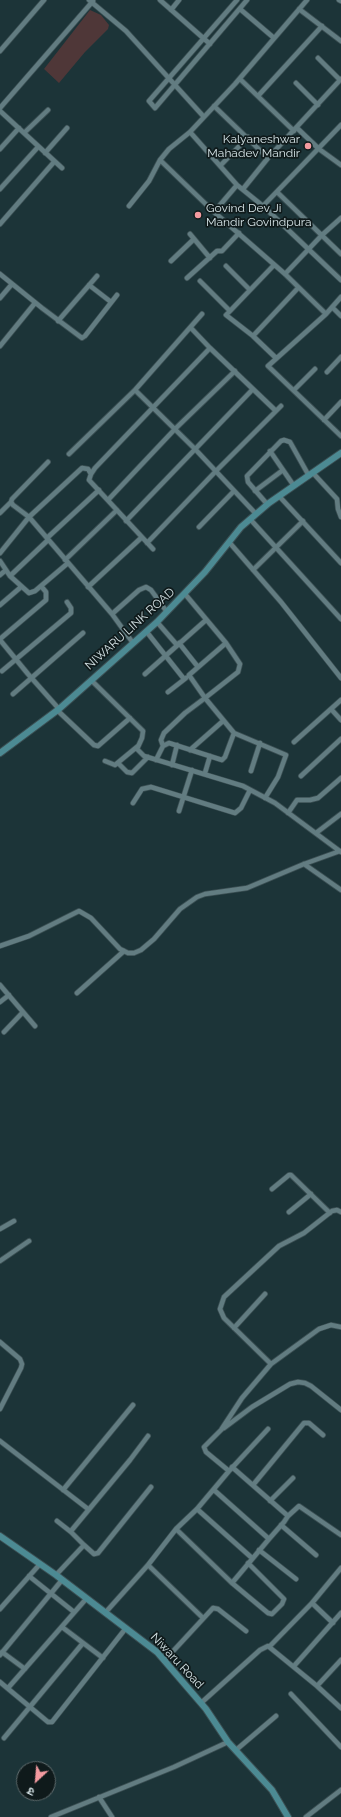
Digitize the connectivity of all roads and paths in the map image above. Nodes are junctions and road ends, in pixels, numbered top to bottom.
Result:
1 (44, 0) edge
2 (160, 0) edge
3 (180, 0) edge
4 (236, 0) edge
5 (248, 0) edge
6 (307, 0) edge
7 (92, 1) edge
8 (240, 9) junction
9 (299, 9) junction
10 (171, 10) junction
11 (322, 26) junction
12 (203, 38) junction
13 (274, 38) junction
14 (341, 41) edge
15 (210, 44) junction
16 (0, 51) edge
17 (318, 58) dead end
18 (168, 78) junction
19 (240, 78) junction
20 (341, 80) edge
21 (296, 84) dead end
22 (174, 85) junction
23 (258, 96) junction
24 (318, 104) junction
25 (214, 106) junction
26 (0, 110) edge
27 (48, 110) dead end
28 (204, 117) junction
29 (341, 126) edge
30 (18, 128) junction
31 (67, 128) dead end
32 (296, 129) junction
33 (190, 132) junction
34 (24, 133) junction
35 (248, 137) junction
36 (38, 146) junction
37 (0, 149) edge
38 (319, 149) junction
39 (45, 153) junction
40 (268, 158) junction
41 (160, 160) junction
42 (54, 162) junction
43 (341, 165) edge
44 (220, 166) junction
45 (62, 168) dead end
46 (237, 185) junction
47 (0, 189) edge
48 (243, 189) junction
49 (277, 192) junction
50 (129, 206) dead end
51 (263, 206) junction
52 (214, 212) junction
53 (341, 218) edge
54 (0, 224) edge
55 (239, 233) junction
56 (190, 234) dead end
57 (322, 235) junction
58 (194, 239) junction
59 (308, 249) junction
60 (341, 254) edge
61 (210, 258) junction
62 (171, 261) dead end
63 (274, 264) junction
64 (226, 266) dead end
65 (0, 274) edge
66 (285, 274) junction
67 (97, 276) dead end
68 (187, 278) dead end
69 (341, 280) edge
70 (200, 281) dead end
71 (12, 284) junction
72 (89, 285) junction
73 (298, 288) junction
74 (250, 290) junction
75 (117, 295) dead end
76 (341, 297) edge
77 (0, 298) edge
78 (111, 302) junction
79 (35, 303) junction
80 (332, 307) junction
81 (230, 311) junction
82 (202, 314) dead end
83 (326, 314) junction
84 (341, 316) edge
85 (58, 321) junction
86 (191, 328) junction
87 (253, 336) junction
88 (0, 346) edge
89 (210, 348) junction
90 (341, 357) edge
91 (276, 358) junction
92 (315, 369) dead end
93 (234, 371) junction
94 (327, 372) dead end
95 (253, 389) junction
96 (135, 390) junction
97 (294, 390) junction
98 (341, 402) edge
99 (281, 406) dead end
100 (153, 407) junction
101 (276, 411) junction
102 (324, 420) junction
103 (175, 429) junction
104 (341, 436) edge
105 (195, 449) junction
106 (270, 452) junction
107 (69, 454) dead end
108 (340, 456) edge
109 (48, 462) dead end
110 (283, 470) junction
111 (216, 471) junction
112 (91, 474) junction
113 (311, 474) junction
114 (294, 486) junction
115 (99, 490) junction
116 (234, 491) junction
117 (255, 491) junction
118 (279, 496) junction
119 (108, 500) junction
120 (11, 502) junction
121 (267, 504) junction
122 (117, 510) junction
123 (0, 513) edge
124 (256, 514) junction
125 (29, 517) junction
126 (341, 518) edge
127 (250, 519) junction
128 (126, 521) junction
129 (302, 521) junction
130 (199, 527) dead end
131 (141, 538) junction
132 (48, 539) junction
133 (229, 542) junction
134 (147, 543) junction
135 (275, 547) junction
136 (153, 549) dead end
137 (0, 553) edge
138 (0, 561) edge
139 (66, 561) junction
140 (341, 563) edge
141 (6, 570) junction
142 (253, 570) junction
143 (0, 575) edge
144 (10, 576) junction
145 (41, 586) junction
146 (88, 586) junction
147 (21, 587) junction
148 (185, 594) junction
149 (67, 602) dead end
150 (0, 605) edge
151 (167, 612) junction
152 (112, 614) junction
153 (341, 619) edge
154 (206, 620) junction
155 (157, 622) junction
156 (146, 631) junction
157 (83, 633) dead end
158 (0, 639) edge
159 (134, 643) junction
160 (226, 643) junction
161 (178, 644) junction
162 (165, 655) junction
163 (15, 659) junction
164 (198, 667) junction
165 (2, 671) dead end
166 (145, 674) dead end
167 (188, 675) junction
168 (30, 678) junction
169 (341, 678) edge
170 (184, 679) junction
171 (91, 680) junction
172 (168, 692) dead end
173 (13, 694) dead end
174 (205, 698) junction
175 (341, 700) edge
176 (58, 709) junction
177 (331, 709) junction
178 (130, 718) junction
179 (341, 720) edge
180 (224, 721) junction
181 (234, 733) junction
182 (341, 739) edge
183 (294, 742) dead end
184 (260, 743) junction
185 (177, 745) junction
186 (138, 746) junction
187 (163, 746) junction
188 (190, 750) junction
189 (0, 753) edge
190 (210, 756) junction
191 (148, 757) junction
192 (156, 760) junction
193 (105, 761) dead end
194 (118, 763) junction
195 (172, 764) junction
196 (192, 770) junction
197 (251, 771) dead end
198 (205, 773) junction
199 (301, 776) dead end
200 (341, 778) edge
201 (250, 790) junction
202 (184, 797) junction
203 (266, 798) junction
204 (133, 803) dead end
205 (179, 811) dead end
206 (288, 813) junction
207 (341, 814) edge
208 (316, 833) junction
209 (341, 852) edge
210 (304, 864) junction
211 (341, 890) edge
212 (0, 946) edge
213 (124, 951) junction
214 (0, 984) edge
215 (77, 993) dead end
216 (9, 995) junction
217 (0, 1002) edge
218 (23, 1012) junction
219 (35, 1026) dead end
220 (4, 1032) dead end
221 (272, 1189) dead end
222 (311, 1194) junction
223 (290, 1212) dead end
224 (341, 1212) edge
225 (330, 1213) junction
226 (14, 1221) dead end
227 (0, 1229) edge
228 (29, 1241) dead end
229 (0, 1261) edge
230 (265, 1294) dead end
231 (341, 1327) edge
232 (234, 1328) junction
233 (0, 1342) edge
234 (271, 1364) junction
235 (133, 1404) dead end
236 (0, 1409) edge
237 (341, 1410) edge
238 (268, 1429) dead end
239 (221, 1430) junction
240 (323, 1435) dead end
241 (148, 1436) dead end
242 (0, 1441) edge
243 (230, 1469) junction
244 (293, 1478) dead end
245 (252, 1485) junction
246 (151, 1487) dead end
247 (63, 1490) junction
248 (214, 1490) junction
249 (270, 1501) junction
250 (88, 1509) junction
251 (197, 1509) junction
252 (288, 1516) junction
253 (57, 1521) dead end
254 (281, 1525) junction
255 (176, 1529) junction
256 (71, 1532) junction
257 (341, 1535) edge
258 (0, 1536) edge
259 (269, 1539) junction
260 (84, 1545) junction
261 (260, 1550) junction
262 (316, 1555) dead end
263 (252, 1558) junction
264 (248, 1563) junction
265 (40, 1564) junction
266 (148, 1565) junction
267 (341, 1568) edge
268 (56, 1575) junction
269 (29, 1576) junction
270 (296, 1579) dead end
271 (62, 1580) junction
272 (232, 1583) junction
273 (51, 1594) junction
274 (86, 1599) junction
275 (312, 1603) junction
276 (0, 1609) edge
277 (74, 1612) junction
278 (105, 1613) junction
279 (341, 1613) edge
280 (203, 1618) junction
281 (332, 1623) junction
282 (62, 1627) junction
283 (126, 1628) junction
284 (246, 1631) dead end
285 (83, 1643) junction
286 (270, 1646) junction
287 (1, 1653) edge
288 (103, 1658) junction
289 (164, 1660) junction
290 (341, 1660) edge
291 (294, 1666) junction
292 (25, 1669) junction
293 (0, 1682) edge
294 (317, 1686) junction
295 (8, 1688) junction
296 (291, 1694) dead end
297 (201, 1703) junction
298 (340, 1706) edge
299 (30, 1707) junction
300 (276, 1716) dead end
301 (4, 1738) dead end
302 (228, 1742) junction
303 (341, 1747) edge
304 (236, 1750) junction
305 (340, 1792) edge
306 (100, 1797) junction
307 (52, 1817) edge
308 (111, 1817) edge
309 (288, 1817) edge
310 (306, 1817) edge

1 - 16 street
2 - 10 street
3 - 10 street
4 - 12 street
5 - 8 street
6 - 9 street
7 - 18 street
7 - 26 street
8 - 13 street
8 - 15 street
9 - 11 street
9 - 13 street
10 - 12 street
11 - 14 street
11 - 23 street
12 - 15 street
12 - 18 street
13 - 19 street
15 - 22 street
17 - 20 street
18 - 22 street
18 - 22 street
19 - 23 street
19 - 25 street
20 - 24 street
21 - 24 street
22 - 28 street
23 - 32 street
24 - 32 street
25 - 28 street
25 - 35 street
26 - 30 street
27 - 34 street
28 - 33 street
29 - 38 street
30 - 34 street
30 - 37 street
31 - 39 street
32 - 38 street
32 - 40 street
33 - 41 street
33 - 44 street
34 - 36 street
35 - 40 street
35 - 44 street
36 - 39 street
36 - 47 street
38 - 43 street
38 - 49 street
39 - 42 street
40 - 48 street
41 - 50 street
41 - 52 street
42 - 45 street
42 - 54 street
44 - 46 street
46 - 48 street
46 - 52 street
48 - 51 street
49 - 51 street
49 - 57 street
51 - 59 street
52 - 55 street
53 - 57 street
55 - 61 street
55 - 63 street
56 - 58 street
57 - 59 street
57 - 60 street
58 - 61 street
58 - 62 street
59 - 66 street
59 - 69 street
61 - 68 street
63 - 66 street
63 - 74 street
64 - 74 street
65 - 71 street
66 - 73 street
67 - 72 street
70 - 81 street
71 - 77 street
71 - 79 street
72 - 78 street
72 - 85 street
73 - 83 street
73 - 87 street
74 - 81 street
75 - 78 street
76 - 80 street
78 - 85 street
79 - 85 street
79 - 88 street
80 - 83 street
80 - 84 street
81 - 87 street
82 - 86 street
83 - 91 street
86 - 89 street
86 - 96 street
87 - 91 street
89 - 93 street
89 - 100 street
90 - 94 street
91 - 97 street
92 - 97 street
93 - 95 street
93 - 103 street
95 - 101 street
95 - 105 street
96 - 100 street
96 - 107 street
97 - 102 street
98 - 102 street
99 - 101 street
100 - 103 street
100 - 112 street
101 - 111 street
102 - 104 street
103 - 105 street
103 - 119 street
105 - 111 street
105 - 128 street
106 - 110 street
106 - 113 street
106 - 117 street
108 - 113 street, NIWARU LINK ROAD
109 - 120 street
110 - 114 street
110 - 117 street
111 - 116 street
111 - 134 street
112 - 115 street
112 - 125 street
113 - 114 street, NIWARU LINK ROAD
113 - 126 street
114 - 118 street, NIWARU LINK ROAD
115 - 119 street
115 - 132 street
116 - 124 street
116 - 130 street
117 - 121 street
118 - 121 street, NIWARU LINK ROAD
118 - 129 street
119 - 122 street
120 - 123 street
120 - 125 street
121 - 124 street, NIWARU LINK ROAD
122 - 128 street
122 - 139 street
124 - 127 street, NIWARU LINK ROAD
125 - 132 street
125 - 137 street
127 - 133 street, NIWARU LINK ROAD
127 - 135 street
128 - 131 street
129 - 135 street
129 - 140 street
131 - 134 street
131 - 146 street
132 - 139 street
132 - 144 street
133 - 142 street
133 - 148 street, NIWARU LINK ROAD
134 - 136 street
135 - 142 street
135 - 153 street
138 - 141 street
139 - 145 street
139 - 146 street
141 - 143 street
141 - 144 street
142 - 169 street
144 - 147 street
145 - 147 street
145 - 158 street
146 - 152 street
147 - 150 street
148 - 151 street, NIWARU LINK ROAD
148 - 154 street
149 - 163 street
151 - 152 street
151 - 155 street, NIWARU LINK ROAD
152 - 159 street
154 - 160 street
154 - 161 street
155 - 156 street, NIWARU LINK ROAD
155 - 161 street
156 - 159 street, NIWARU LINK ROAD
156 - 162 street
157 - 168 street
158 - 163 street
159 - 171 street, NIWARU LINK ROAD
160 - 164 street
160 - 174 street
161 - 162 street
161 - 164 street
162 - 166 street
162 - 170 street
163 - 165 street
163 - 168 street
164 - 167 street
167 - 170 street
167 - 174 street
168 - 173 street
168 - 176 street
170 - 172 street
171 - 176 street, NIWARU LINK ROAD
171 - 178 street
174 - 180 street
174 - 187 street
175 - 177 street
176 - 178 street
176 - 189 street, NIWARU LINK ROAD
177 - 179 street
177 - 183 street
178 - 186 street
180 - 181 street
180 - 188 street
181 - 184 street
181 - 190 street
182 - 199 street
184 - 197 street
184 - 203 street
185 - 187 street
185 - 188 street
185 - 195 street
186 - 191 street
186 - 194 street
187 - 192 street
188 - 190 street
190 - 198 street
191 - 192 street
191 - 194 street
192 - 195 street
193 - 194 street
195 - 196 street
196 - 198 street
196 - 202 street
198 - 201 street
200 - 206 street
201 - 202 street
201 - 203 street
202 - 204 street
202 - 205 street
203 - 206 street
206 - 208 street
207 - 208 street
208 - 209 street
209 - 210 street
210 - 211 street
210 - 213 street
212 - 213 street
213 - 215 street
214 - 216 street
216 - 217 street
216 - 218 street
218 - 219 street
218 - 220 street
221 - 222 street
222 - 223 street
222 - 225 street
224 - 225 street
225 - 232 street
226 - 227 street
228 - 229 street
230 - 232 street
231 - 234 street
232 - 234 street
233 - 236 street
234 - 239 street
235 - 247 street
237 - 239 street
238 - 243 street
239 - 243 street
240 - 245 street
241 - 250 street
242 - 247 street
243 - 245 street
243 - 248 street
244 - 249 street
245 - 249 street
246 - 260 street
247 - 250 street
248 - 251 street
248 - 259 street
249 - 252 street
250 - 256 street
251 - 255 street
251 - 263 street
252 - 254 street
252 - 257 street
253 - 256 street
254 - 259 street
254 - 262 street
255 - 266 street
255 - 272 street
256 - 260 street
258 - 265 street, Niwaru Road
259 - 261 street
260 - 268 street
261 - 263 street
261 - 270 street
263 - 264 street
264 - 272 street
264 - 272 street
265 - 268 street, Niwaru Road
265 - 269 street
266 - 278 street
266 - 280 street
267 - 275 street
268 - 271 street, Niwaru Road
269 - 273 street
269 - 276 street
271 - 273 street
271 - 274 street, Niwaru Road
273 - 277 street
273 - 287 street
274 - 277 street
274 - 278 street, Niwaru Road
275 - 281 street
275 - 286 street
277 - 282 street
278 - 283 street, Niwaru Road
279 - 281 street
280 - 284 street
280 - 289 street
281 - 291 street
282 - 285 street
282 - 292 street
283 - 288 street
283 - 289 street, Niwaru Road
285 - 288 street
285 - 299 street
286 - 291 street
286 - 297 street
287 - 292 street
288 - 299 street
289 - 297 street, Niwaru Road
290 - 294 street
291 - 294 street
292 - 295 street
293 - 295 street
294 - 298 street
295 - 299 street
296 - 303 street
297 - 302 street, Niwaru Road
299 - 301 street
300 - 304 street
302 - 304 street, Niwaru Road
302 - 306 street
304 - 309 street, Niwaru Road
305 - 310 street
306 - 307 street
306 - 308 street

